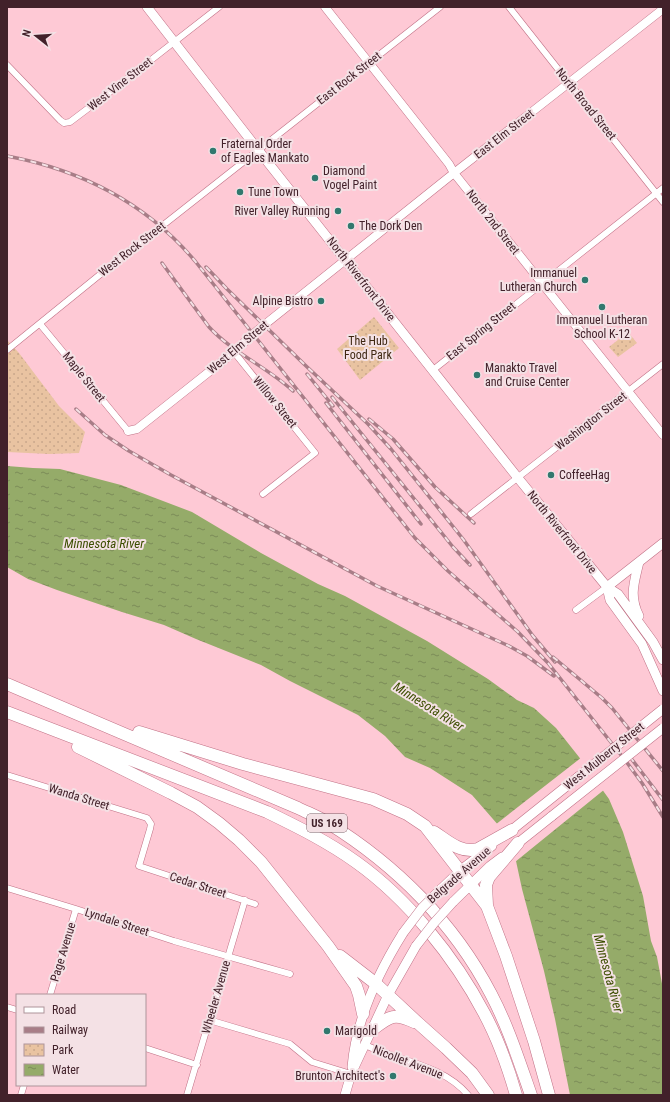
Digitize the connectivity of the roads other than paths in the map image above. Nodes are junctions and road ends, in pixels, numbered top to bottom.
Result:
1 (147, 7) edge
2 (218, 7) edge
3 (325, 7) edge
4 (440, 7) edge
5 (509, 7) edge
6 (663, 9) edge
7 (174, 42) junction
8 (369, 62) junction
9 (7, 65) edge
10 (569, 83) junction
11 (258, 150) junction
12 (454, 173) junction
13 (663, 188) edge
14 (657, 194) junction
15 (663, 202) edge
16 (346, 260) junction
17 (541, 283) junction
18 (40, 324) junction
19 (7, 350) edge
20 (234, 352) junction
21 (663, 364) edge
22 (433, 370) junction
23 (628, 392) junction
24 (128, 431) joint
25 (663, 435) edge
26 (518, 478) junction
27 (263, 494) dead end
28 (471, 514) dead end
29 (662, 543) edge
30 (639, 562) junction
31 (607, 587) junction
32 (576, 610) dead end
33 (653, 642) junction
34 (663, 660) edge
35 (7, 684) edge
36 (663, 691) edge
37 (68, 709) junction
38 (663, 709) edge
39 (11, 714) edge
40 (663, 728) edge
41 (7, 775) edge
42 (425, 826) junction
43 (512, 830) joint
44 (518, 843) joint
45 (480, 852) junction
46 (139, 866) joint
47 (492, 868) junction
48 (459, 872) junction
49 (470, 885) junction
50 (7, 888) edge
51 (246, 900) junction
52 (256, 904) dead end
53 (487, 906) junction
54 (76, 909) junction
55 (328, 946) junction
56 (228, 956) junction
57 (290, 974) dead end
58 (375, 983) junction
59 (50, 994) edge
60 (388, 995) junction
61 (364, 1014) junction
62 (209, 1020) junction
63 (418, 1023) junction
64 (372, 1030) junction
65 (365, 1045) junction
66 (146, 1048) edge
67 (197, 1065) junction
68 (351, 1074) junction
69 (187, 1095) edge
70 (345, 1095) edge
71 (468, 1095) edge
72 (488, 1095) edge
73 (516, 1095) edge
74 (531, 1095) edge
75 (549, 1095) edge

1 - 7 main road, North Riverfront Drive
2 - 7 street, West Vine Street
3 - 8 street, North 2nd Street
4 - 8 street, East Rock Street
5 - 10 street, North Broad Street
6 - 10 street, East Elm Street
7 - 9 street, West Vine Street
7 - 11 main road, North Riverfront Drive
8 - 11 street, East Rock Street
8 - 12 street, North 2nd Street
10 - 12 street, East Elm Street
10 - 14 street, North Broad Street
11 - 16 main road, North Riverfront Drive
11 - 18 street, West Rock Street
12 - 16 street, East Elm Street
12 - 17 street, North 2nd Street
13 - 14 street, East Spring Street
14 - 15 street, North Broad Street
14 - 17 street, East Spring Street
16 - 20 street, West Elm Street
16 - 22 main road, North Riverfront Drive
17 - 22 street, East Spring Street
17 - 23 street, North 2nd Street
18 - 19 street, West Rock Street
18 - 24 street, Maple Street
20 - 24 street, West Elm Street
20 - 27 street, Willow Street
21 - 23 street, Washington Street
22 - 26 main road, North Riverfront Drive
23 - 25 street, North 2nd Street
23 - 26 street, Washington Street
26 - 28 street, Washington Street
26 - 31 main road, North Riverfront Drive
29 - 30 main road
30 - 31 main road
30 - 33 main road
31 - 32 street
31 - 33 main road
31 - 36 main road
33 - 34 main road
35 - 37 highway, US 169
37 - 42 highway
37 - 74 highway, US 169
38 - 43 main road, West Mulberry Street, bridge
39 - 55 highway
39 - 73 highway, US 169
40 - 44 main road, West Mulberry Street, bridge
41 - 46 street, Wanda Street
42 - 45 highway
42 - 48 highway
43 - 45 highway
44 - 47 highway
45 - 48 main road, Belgrade Avenue
46 - 51 street, Cedar Street
47 - 49 main road, Belgrade Avenue
47 - 53 highway
48 - 49 highway
48 - 58 main road, Belgrade Avenue, bridge
49 - 53 highway
49 - 60 main road, Belgrade Avenue, bridge
50 - 54 street, Lyndale Street
51 - 52 street, Cedar Street
51 - 56 street, Wheeler Avenue
53 - 75 highway
54 - 56 street, Lyndale Street
54 - 59 street, Page Avenue
55 - 58 highway
55 - 61 highway
56 - 57 street, Lyndale Street
56 - 62 street, Wheeler Avenue
58 - 60 highway
58 - 61 main road, Belgrade Avenue
60 - 63 highway
60 - 64 main road, Belgrade Avenue
61 - 68 main road, Belgrade Avenue
62 - 67 street, Wheeler Avenue
62 - 68 street
63 - 64 highway
63 - 72 highway
64 - 65 main road, Belgrade Avenue
65 - 68 main road, Belgrade Avenue
65 - 71 street, Nicollet Avenue
66 - 67 street
67 - 69 street, Wheeler Avenue
68 - 70 main road, Belgrade Avenue

